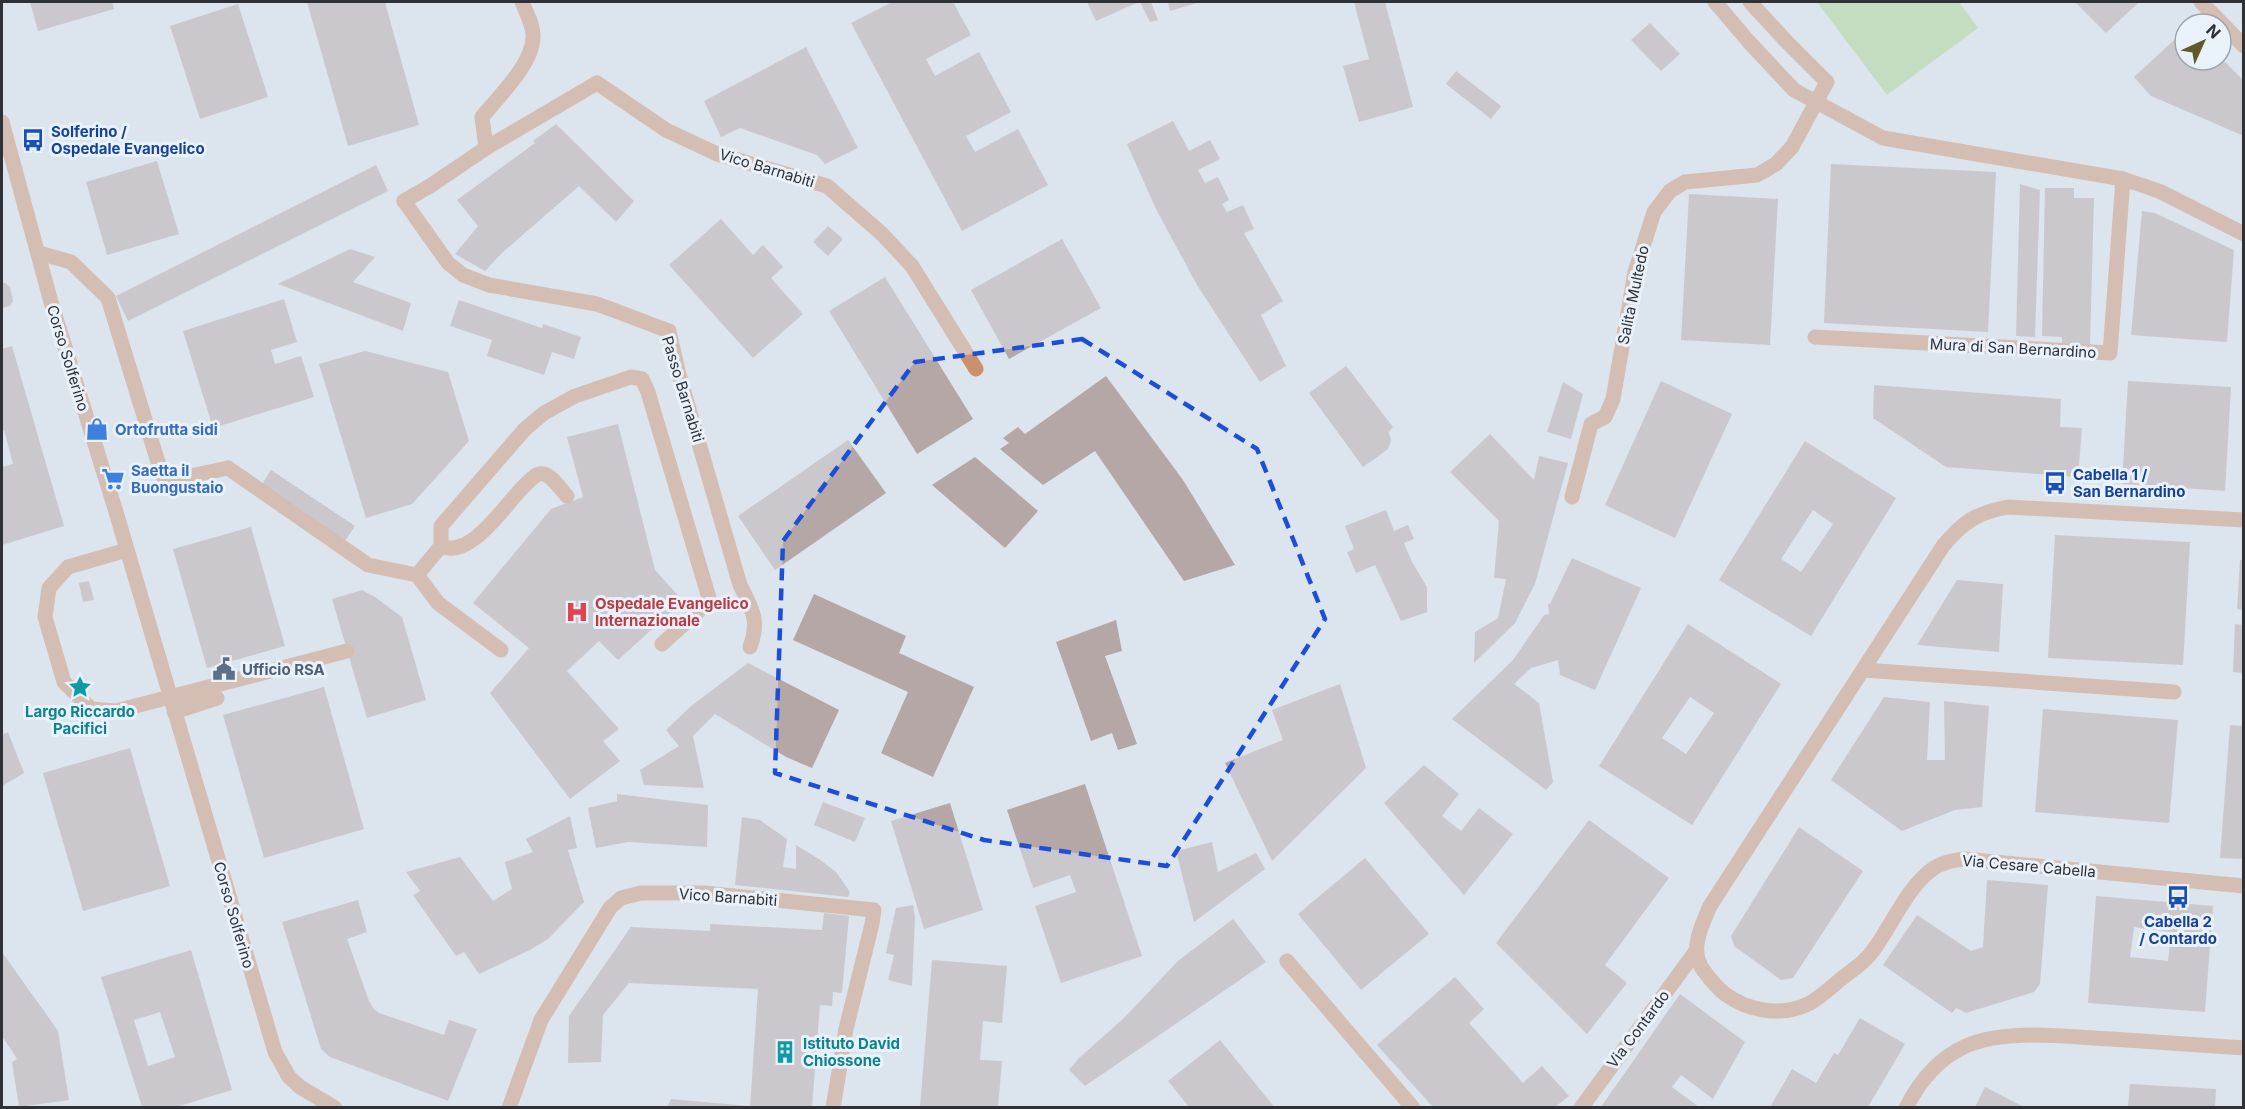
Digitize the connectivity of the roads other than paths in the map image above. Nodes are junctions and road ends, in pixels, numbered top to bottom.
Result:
1 (522, 2) edge
2 (1715, 2) edge
3 (1750, 2) edge
4 (2201, 2) edge
5 (2244, 46) edge
6 (2, 122) edge
7 (486, 148) junction
8 (2123, 179) junction
9 (2244, 234) edge
10 (39, 253) junction
11 (1815, 337) dead end
12 (976, 369) dead end
13 (567, 496) dead end
14 (1572, 497) dead end
15 (2244, 520) edge
16 (441, 546) junction
17 (127, 550) junction
18 (417, 575) junction
19 (662, 644) dead end
20 (750, 647) dead end
21 (501, 650) dead end
22 (347, 651) dead end
23 (1863, 670) junction
24 (2174, 692) dead end
25 (217, 698) dead end
26 (172, 704) junction
27 (2244, 886) edge
28 (1696, 951) junction
29 (1287, 961) dead end
30 (2244, 1048) edge
31 (335, 1107) edge
32 (509, 1107) edge
33 (833, 1107) edge
34 (1413, 1107) edge
35 (1581, 1107) edge
36 (1906, 1107) edge

1 - 7 street
2 - 8 street
3 - 14 street, Salita Multedo, bridge
4 - 5 street
6 - 10 street, Corso Solferino
7 - 12 street, Vico Barnabiti
7 - 20 street, Passo Barnabiti
8 - 9 street
8 - 11 street, Mura di San Bernardino
10 - 17 street, Corso Solferino
10 - 18 street
13 - 16 street
15 - 23 street
16 - 18 street
16 - 19 street
17 - 26 street, Corso Solferino
17 - 26 street
18 - 21 street
22 - 26 street
23 - 24 street
23 - 28 street
25 - 26 street
26 - 31 street, Corso Solferino
27 - 28 street, Via Cesare Cabella
28 - 35 street, Via Contardo
29 - 34 street
30 - 36 street
32 - 33 street, Vico Barnabiti

